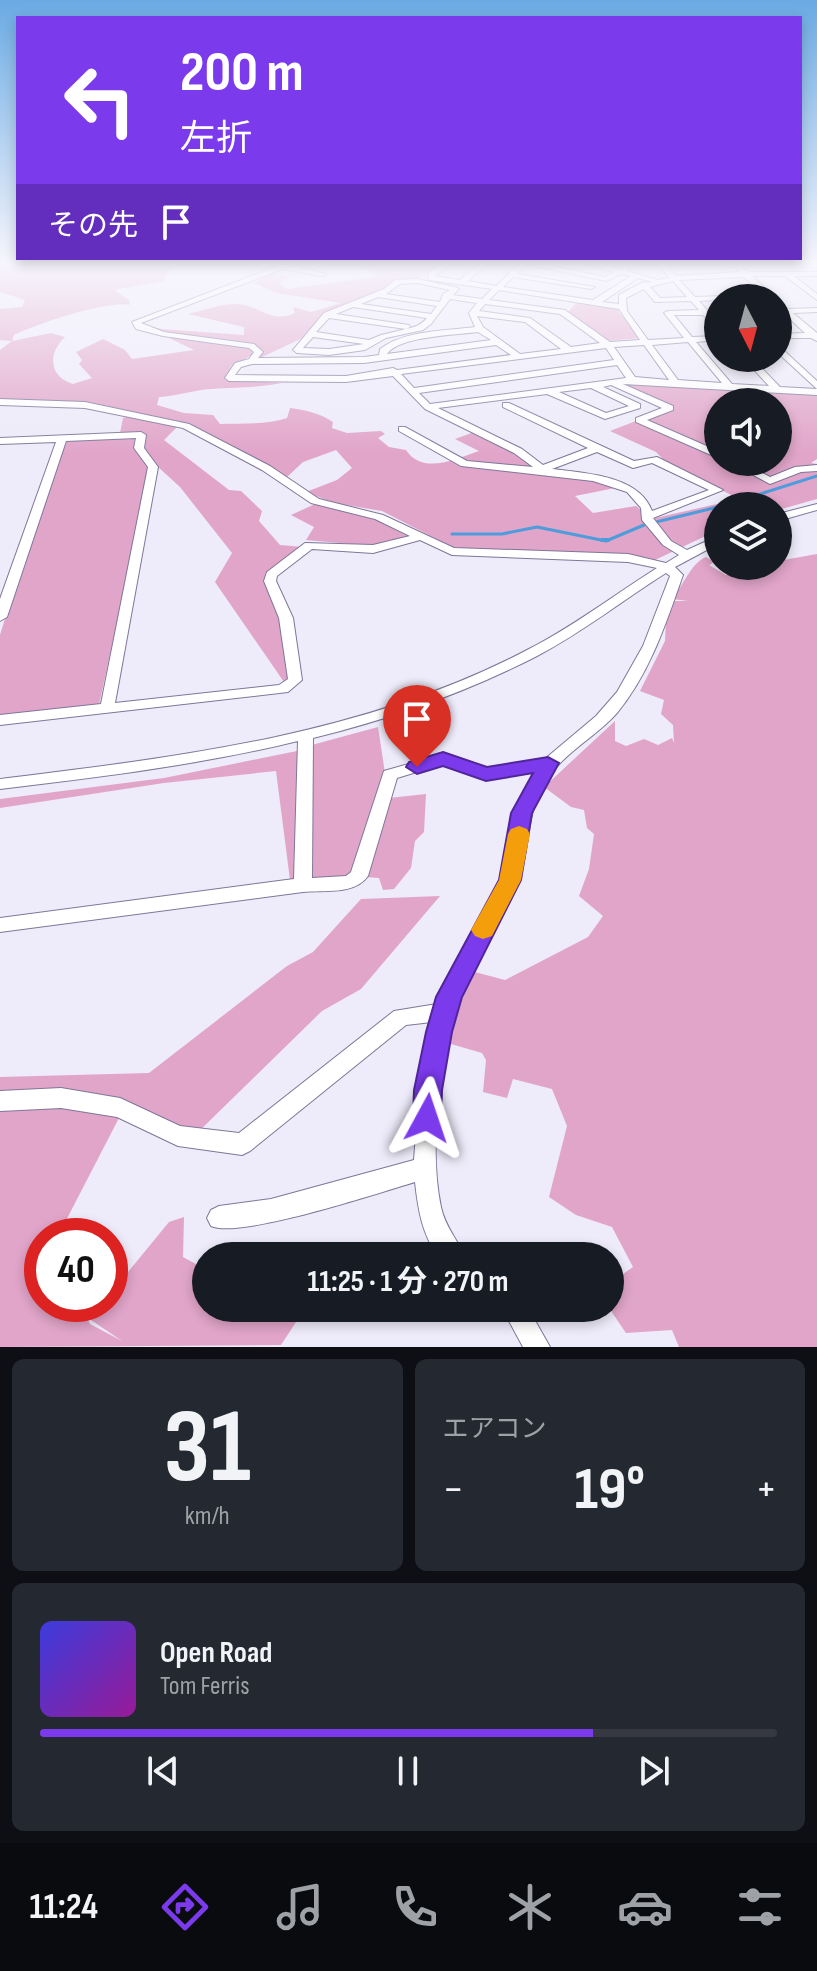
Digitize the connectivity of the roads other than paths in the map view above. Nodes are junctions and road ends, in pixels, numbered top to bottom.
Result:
1 (142, 328) edge
2 (316, 328) edge
3 (357, 328) edge
4 (418, 328) joint
5 (538, 328) edge
6 (584, 328) edge
7 (637, 328) edge
8 (680, 328) edge
9 (480, 329) joint
10 (311, 334) junction
11 (427, 336) junction
12 (792, 336) edge
13 (344, 337) junction
14 (815, 337) edge
15 (704, 338) edge
16 (689, 339) junction
17 (646, 340) junction
18 (369, 342) junction
19 (498, 342) junction
20 (608, 345) junction
21 (569, 350) junction
22 (329, 352) junction
23 (701, 354) junction
24 (704, 354) edge
25 (515, 357) junction
26 (383, 358) junction
27 (252, 361) junction
28 (620, 362) junction
29 (324, 363) junction
30 (792, 363) edge
31 (761, 372) edge
32 (396, 375) junction
33 (529, 375) junction
34 (632, 380) junction
35 (610, 382) junction
36 (675, 382) junction
37 (591, 385) junction
38 (728, 385) junction
39 (776, 388) joint
40 (792, 388) edge
41 (817, 389) edge
42 (411, 391) junction
43 (549, 391) junction
44 (0, 402) edge
45 (506, 405) dead end
46 (428, 407) junction
47 (119, 413) junction
48 (402, 429) dead end
49 (114, 436) junction
50 (62, 438) junction
51 (0, 441) edge
52 (597, 448) junction
53 (704, 449) edge
54 (817, 468) edge
55 (544, 470) junction
56 (792, 472) edge
57 (761, 476) edge
58 (782, 476) edge
59 (817, 507) edge
60 (792, 514) edge
61 (648, 516) junction
62 (419, 537) junction
63 (704, 546) edge
64 (685, 554) junction
65 (665, 566) junction
66 (0, 617) edge
67 (107, 709) junction
68 (0, 720) edge
69 (306, 735) junction
70 (548, 763) junction
71 (0, 784) edge
72 (303, 885) junction
73 (0, 925) edge
74 (444, 1012) junction
75 (0, 1101) edge
76 (426, 1168) junction
77 (219, 1218) dead end
78 (441, 1242) edge
79 (522, 1322) edge
80 (537, 1347) edge

1 - 27 street
2 - 10 street
3 - 13 street
4 - 11 street
4 - 18 street
5 - 21 street
6 - 20 street
7 - 17 street
8 - 16 street
9 - 11 street
9 - 19 street
10 - 13 street
10 - 22 street
11 - 26 street
12 - 14 street
13 - 18 street
15 - 16 street
16 - 17 street
16 - 23 street
17 - 20 street
17 - 36 street
18 - 22 street
19 - 25 street
19 - 26 street
20 - 21 street
20 - 28 street
21 - 25 street
22 - 29 street
23 - 24 street
23 - 38 street
25 - 32 street
25 - 33 street
26 - 29 street
26 - 32 street
27 - 29 street
27 - 32 street
28 - 33 street
28 - 34 street
30 - 41 street
31 - 39 street
32 - 42 street
33 - 42 street
33 - 43 street
34 - 35 street
34 - 36 street
35 - 37 street
35 - 53 street
36 - 38 street
37 - 43 street
37 - 43 street
38 - 39 street
40 - 41 street
42 - 46 street
43 - 46 street
44 - 47 street
45 - 52 street
46 - 55 street
47 - 49 street
47 - 62 street
48 - 55 street
49 - 50 street
49 - 67 street
50 - 51 street
50 - 66 street
52 - 55 street
52 - 61 street
54 - 56 street
55 - 61 street
57 - 58 street
59 - 60 street
61 - 64 street
62 - 65 street
62 - 67 street
63 - 64 street
64 - 65 street
65 - 69 street
65 - 70 street
67 - 68 street
69 - 71 street
69 - 72 street
70 - 72 street
70 - 74 street
72 - 73 street
74 - 75 street
74 - 76 street
76 - 77 street
76 - 78 street
79 - 80 street

